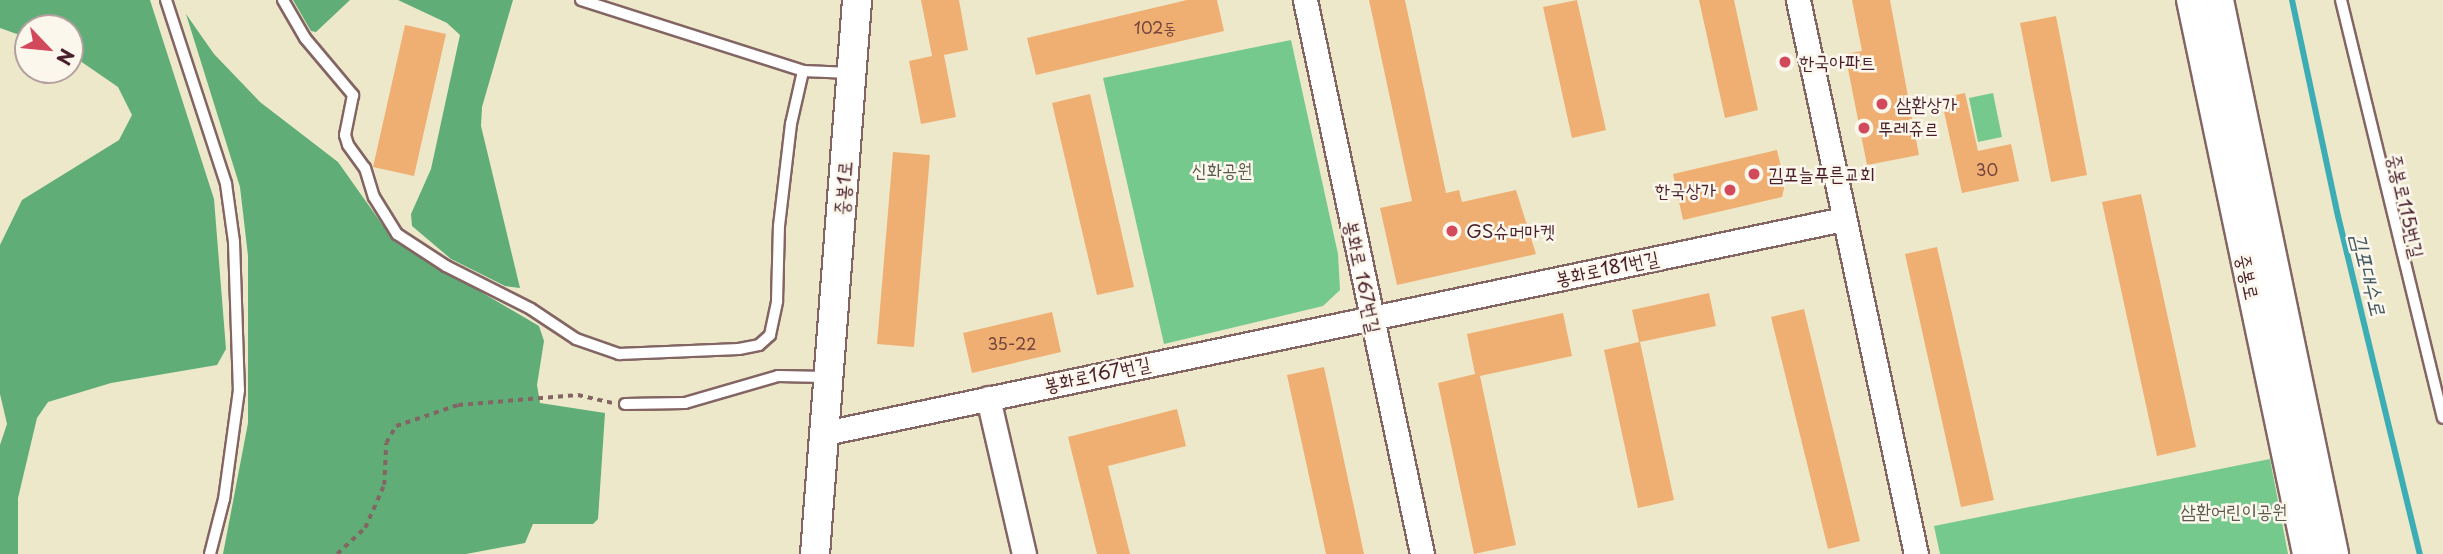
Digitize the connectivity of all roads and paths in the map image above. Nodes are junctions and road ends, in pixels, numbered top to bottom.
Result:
1 (166, 0) edge
2 (283, 0) edge
3 (581, 0) edge
4 (857, 0) edge
5 (1305, 0) edge
6 (1798, 0) edge
7 (2191, 0) edge
8 (2219, 0) edge
9 (2341, 0) edge
10 (803, 71) junction
11 (852, 73) junction
12 (1843, 219) junction
13 (1370, 315) junction
14 (829, 377) junction
15 (2440, 390) edge
16 (988, 397) junction
17 (625, 404) joint
18 (2443, 418) edge
19 (825, 433) junction
20 (822, 552) edge
21 (210, 554) edge
22 (337, 554) edge
23 (1024, 554) edge
24 (1422, 554) edge
25 (1916, 554) edge
26 (2307, 554) edge
27 (2334, 554) edge

1 - 21 lane
2 - 10 lane
3 - 10 lane
4 - 11 street, 중봉1로
5 - 13 street, 봉화로 167번길
6 - 12 street
7 - 26 street, 중봉로
8 - 27 street, 중봉로
9 - 15 lane, 중봉로115번길
10 - 11 lane
11 - 14 street, 중봉1로
12 - 13 street, 봉화로181번길
12 - 25 street
13 - 16 street, 봉화로167번길
13 - 24 street, 봉화로 167번길
14 - 17 lane
14 - 19 street, 중봉1로
15 - 18 lane, 중봉로115번길
16 - 19 street, 봉화로167번길
16 - 23 street
17 - 22 path
19 - 20 street, 중봉1로

